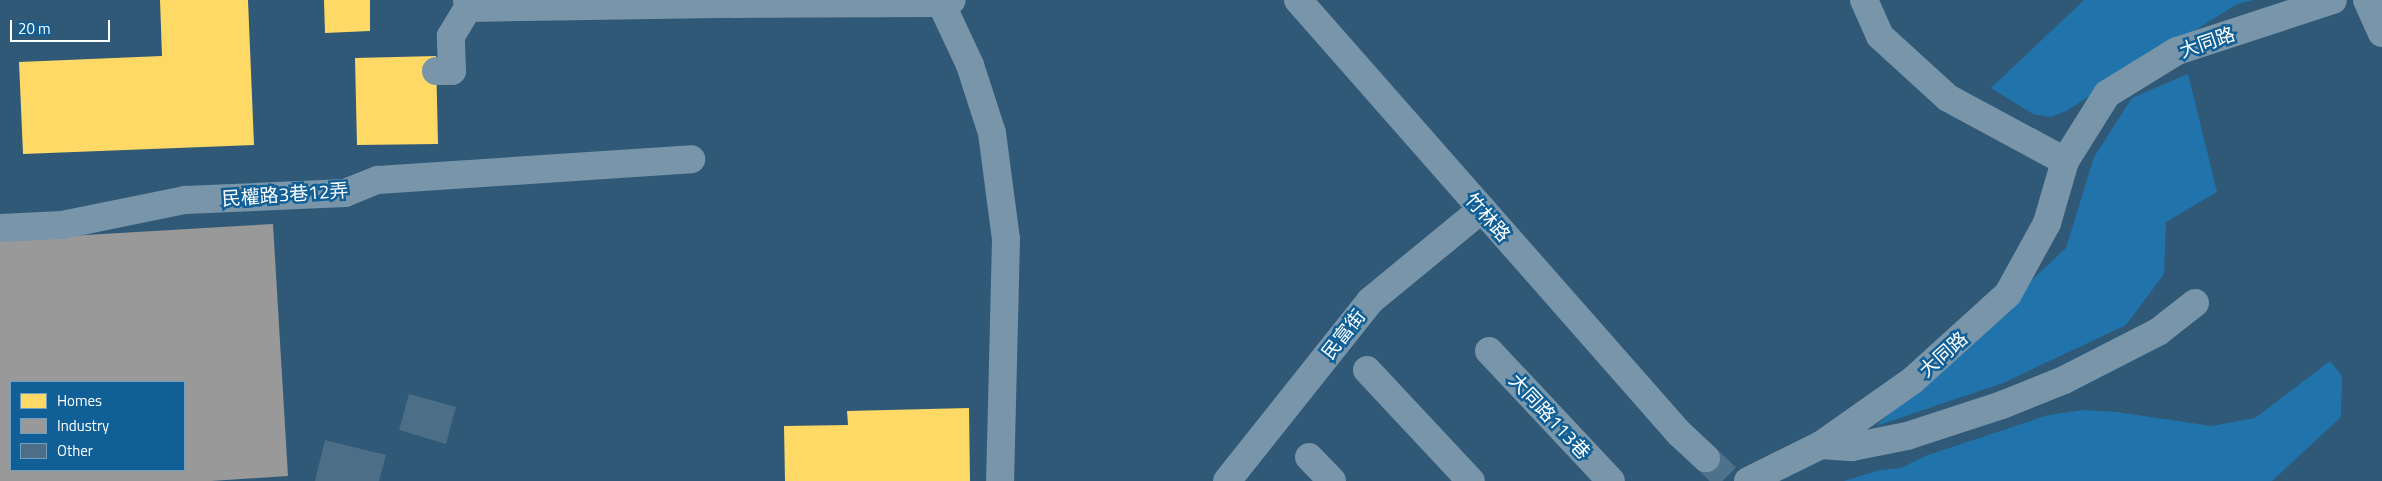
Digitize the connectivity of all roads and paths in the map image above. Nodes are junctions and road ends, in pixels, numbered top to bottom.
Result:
1 (1298, 0) edge
2 (1864, 0) edge
3 (2333, 0) edge
4 (2367, 0) edge
5 (946, 1) edge
6 (735, 2) edge
7 (467, 4) edge
8 (2382, 33) edge
9 (436, 71) dead end
10 (691, 159) dead end
11 (2065, 161) junction
12 (1482, 209) junction
13 (0, 228) edge
14 (2195, 303) dead end
15 (1489, 351) dead end
16 (1367, 370) dead end
17 (1821, 445) junction
18 (1309, 458) dead end
19 (1702, 460) tunnel mouth
20 (1000, 481) edge
21 (1227, 481) edge
22 (1332, 481) edge
23 (1471, 481) edge
24 (1611, 481) edge
25 (1748, 481) edge

1 - 12 street, 竹林路
2 - 11 street
3 - 11 street, 大同路
4 - 8 street
5 - 6 street
5 - 20 street
6 - 7 street
7 - 9 street
10 - 13 street, 民權路3巷12弄
11 - 17 street, 大同路
12 - 19 street, 竹林路
12 - 21 street, 民富街
14 - 17 street
15 - 24 street, 大同路113巷
16 - 23 street
17 - 25 street, 大同路
18 - 22 street

